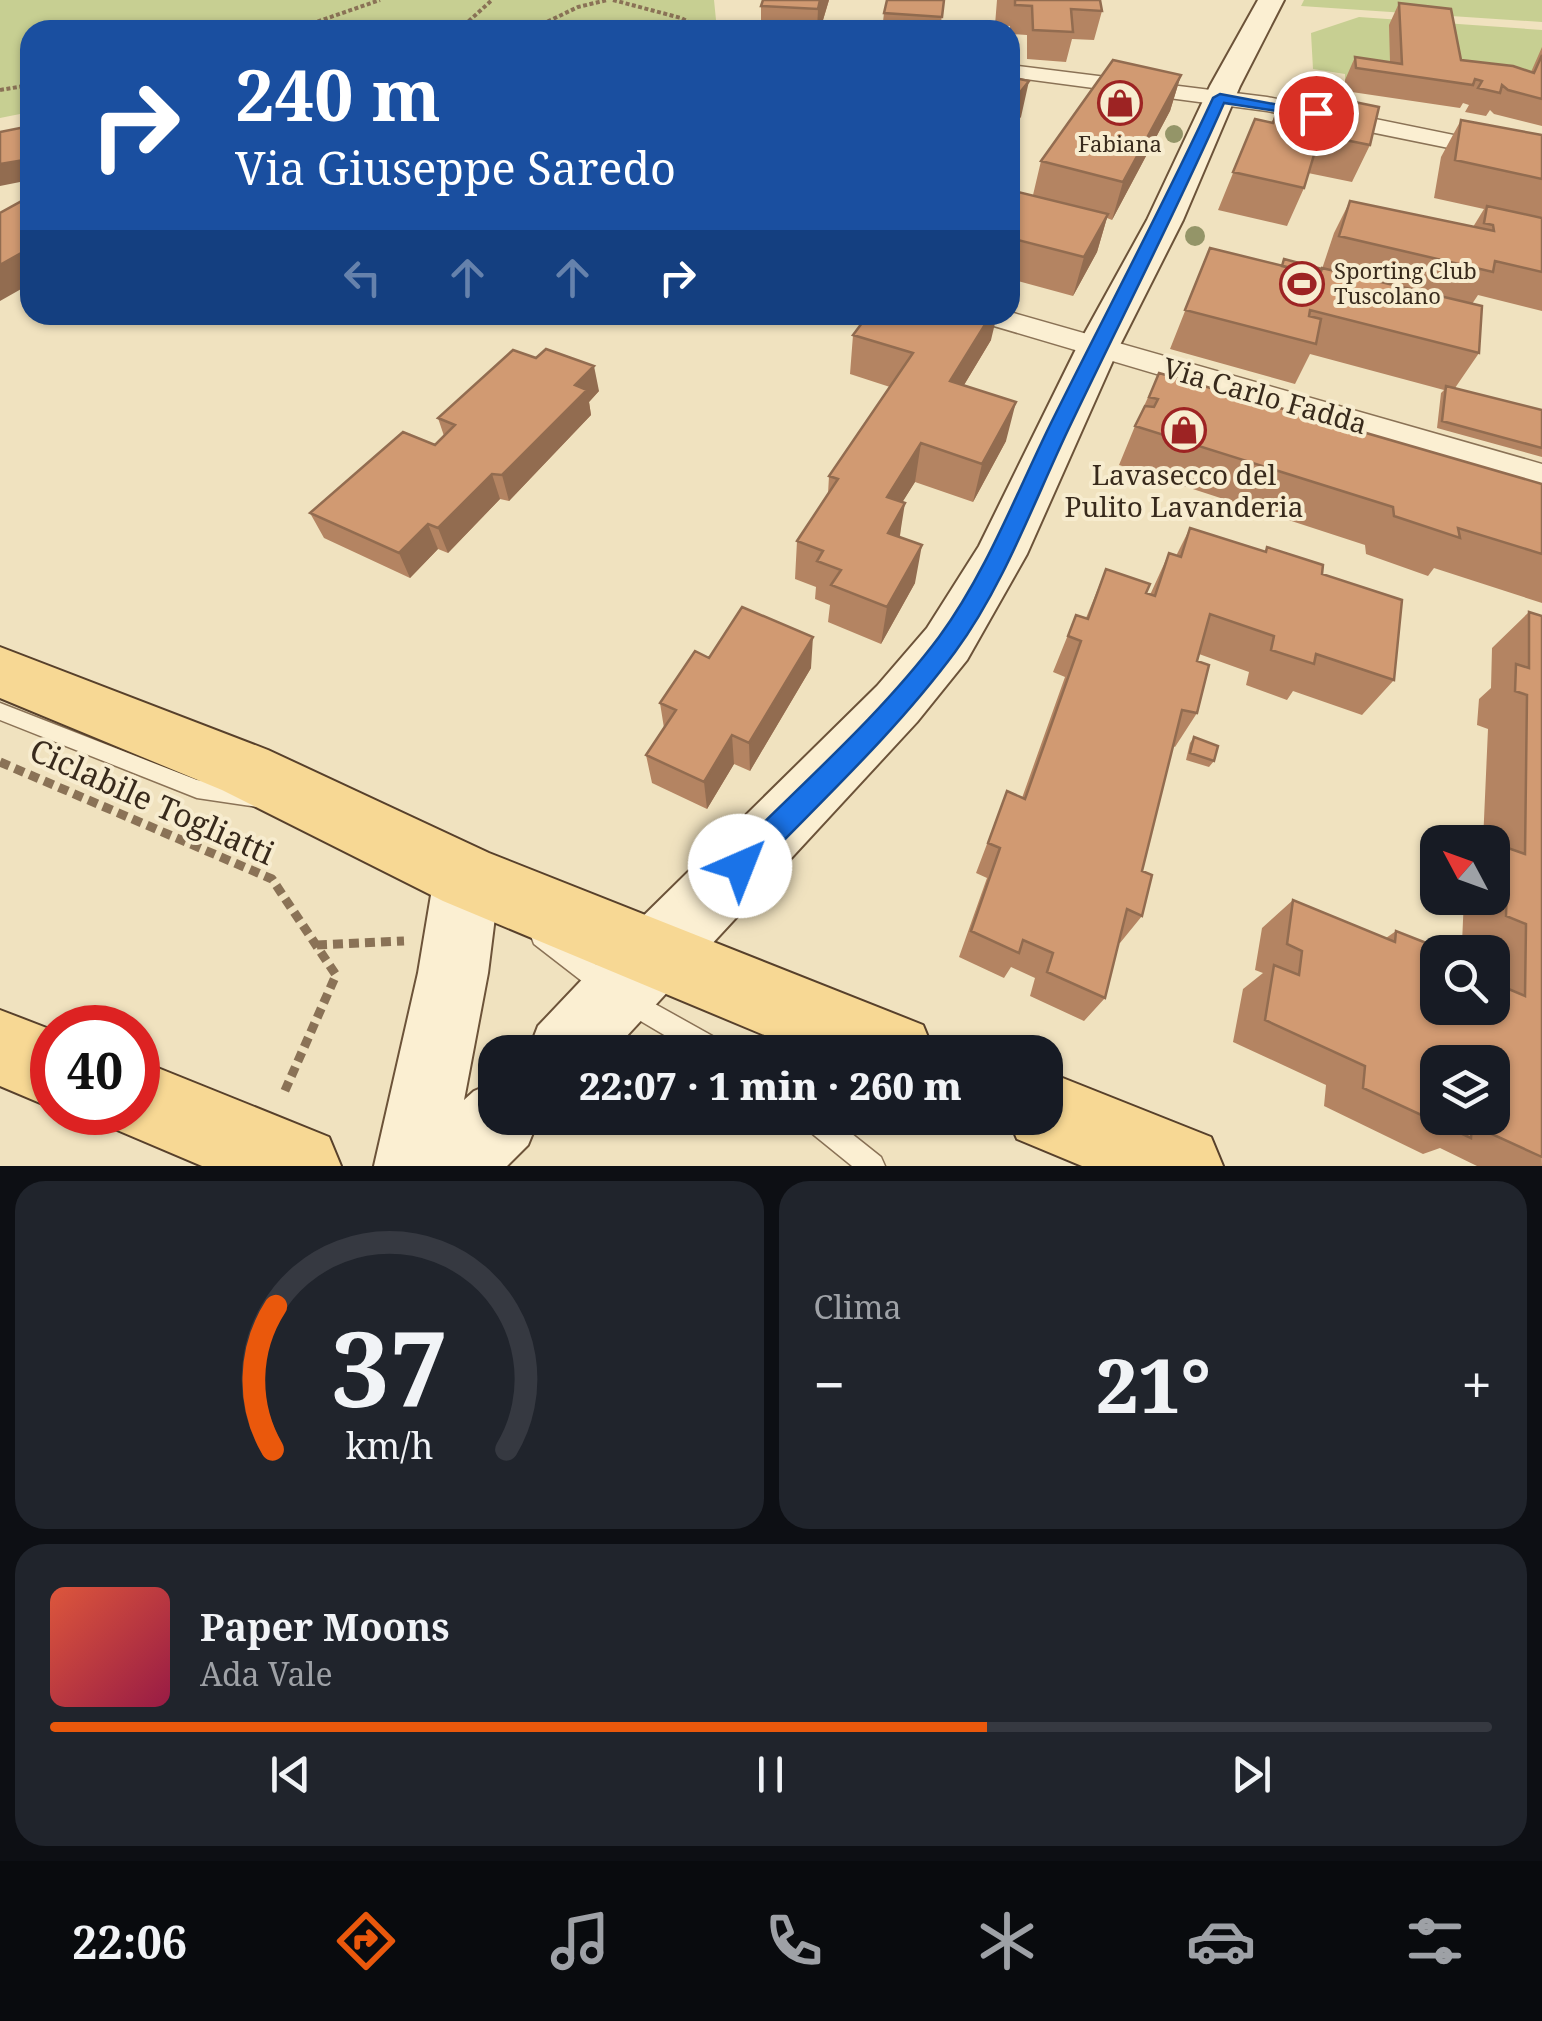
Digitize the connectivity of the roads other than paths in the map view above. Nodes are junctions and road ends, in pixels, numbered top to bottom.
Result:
1 (1271, 0) edge
2 (1020, 72) edge
3 (1220, 98) junction
4 (1542, 160) edge
5 (1020, 325) edge
6 (1098, 347) junction
7 (1542, 476) edge
8 (0, 672) edge
9 (0, 710) edge
10 (302, 799) junction
11 (467, 877) junction
12 (635, 975) junction
13 (580, 1035) edge
14 (698, 1035) edge
15 (838, 1035) edge
16 (160, 1105) edge
17 (1063, 1119) edge
18 (290, 1134) edge
19 (484, 1135) edge
20 (834, 1135) edge
21 (412, 1166) edge
22 (452, 1166) edge
23 (872, 1166) edge
24 (1182, 1166) edge

1 - 3 street
2 - 3 street
3 - 4 street
3 - 6 street
5 - 6 street, Via Carlo Fadda
6 - 7 street, Via Carlo Fadda
6 - 12 street
8 - 10 main road
9 - 10 lane
10 - 11 main road
11 - 12 main road
11 - 21 street
12 - 13 street
12 - 14 lane
12 - 15 main road
16 - 18 main road
17 - 24 main road
19 - 22 street
20 - 23 lane

